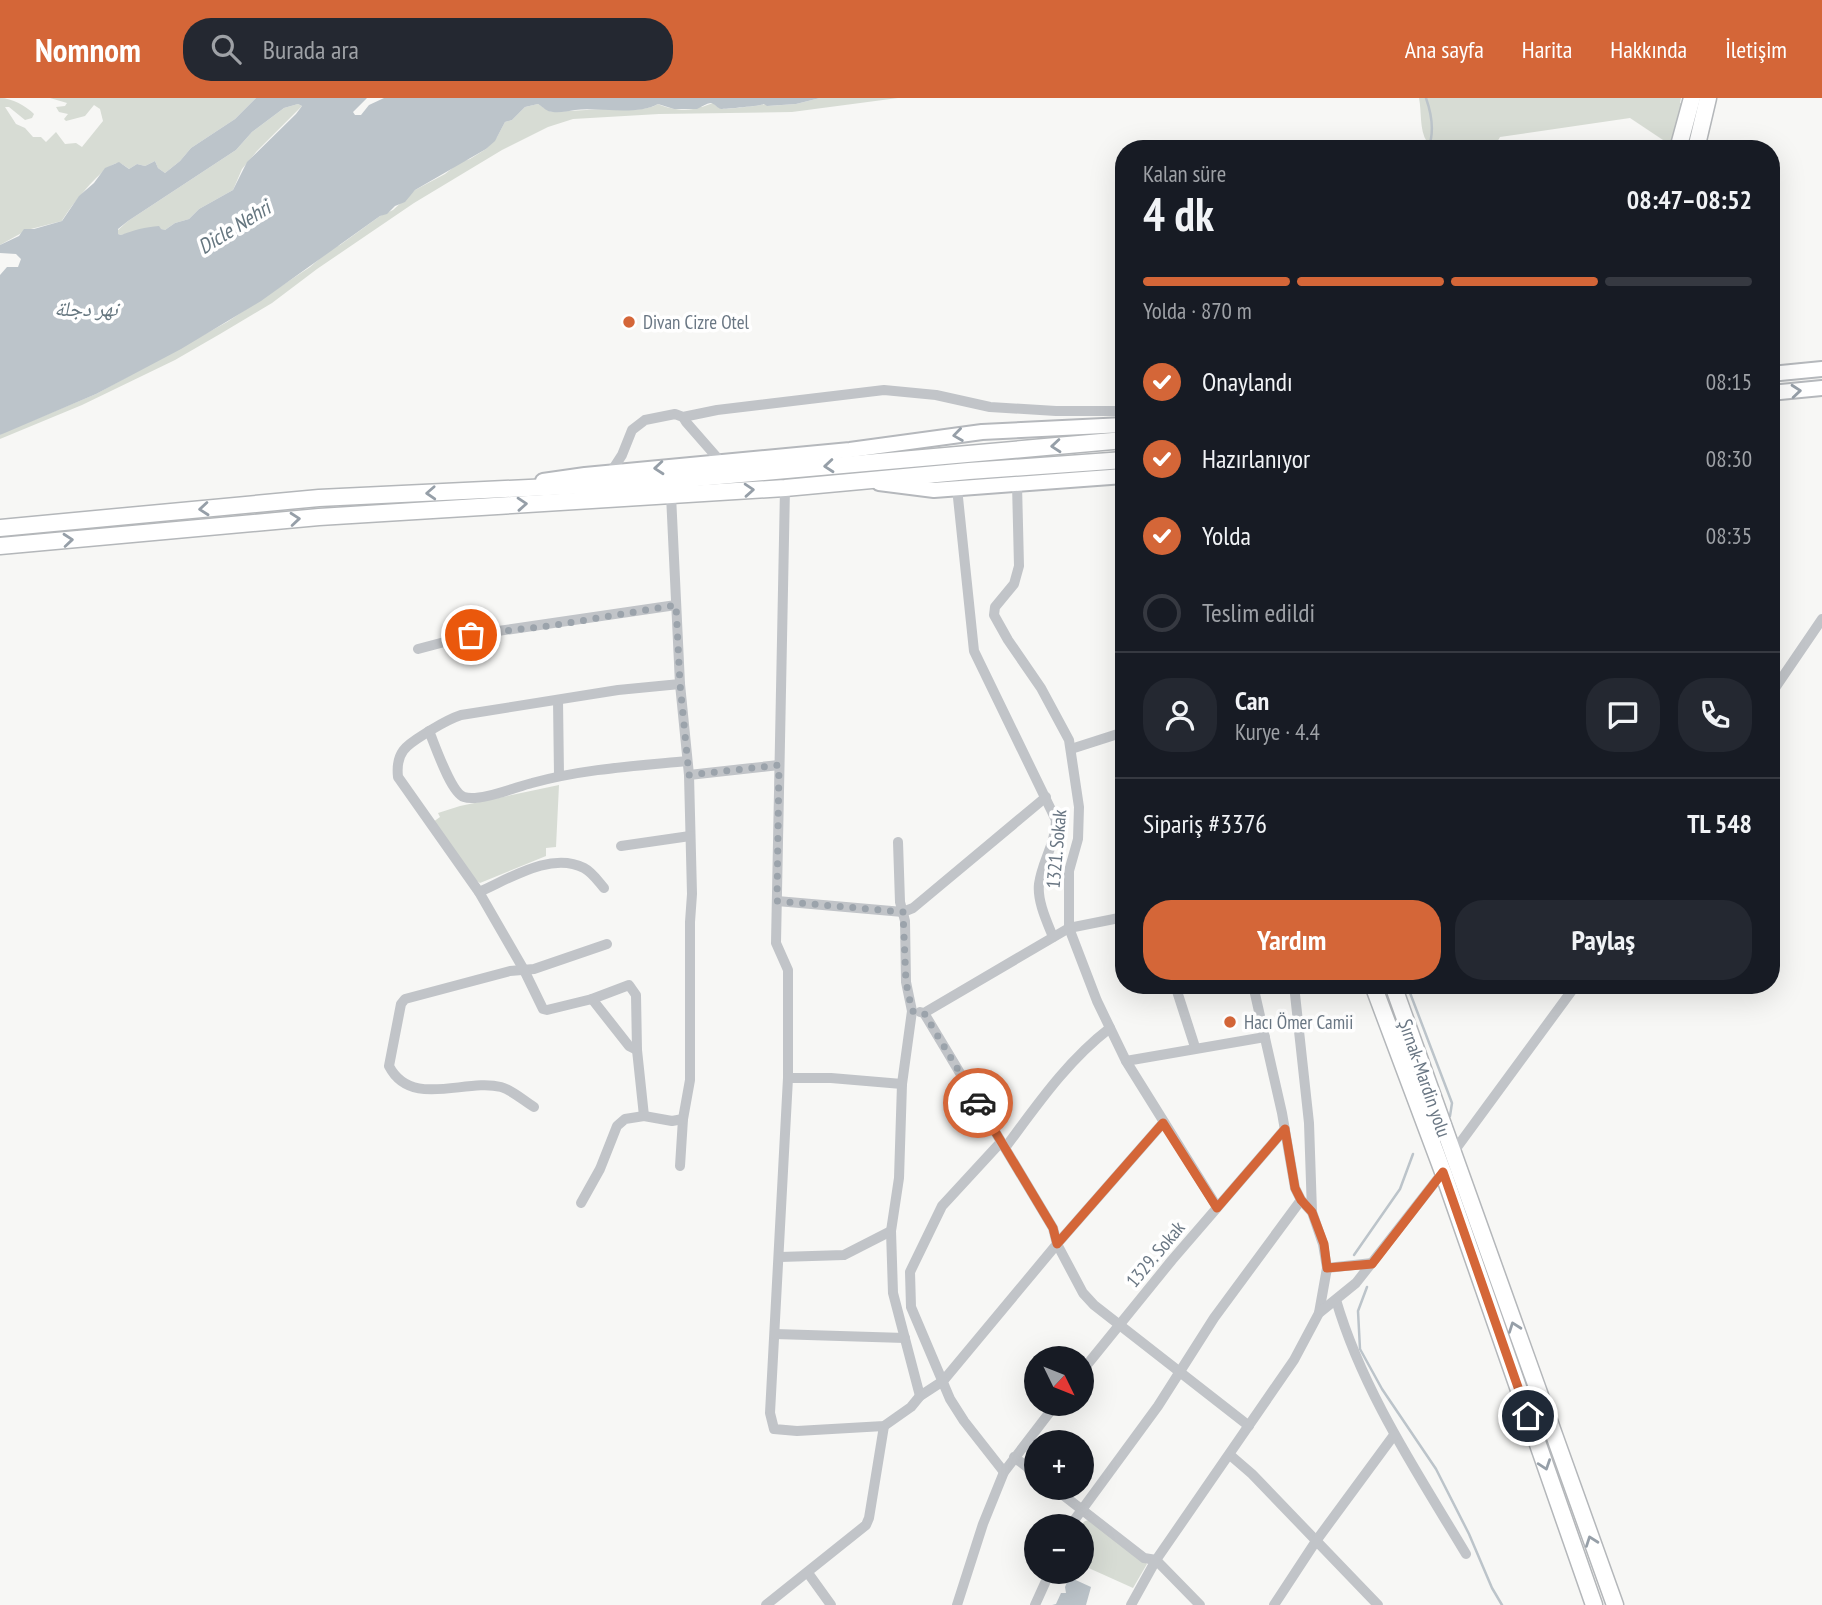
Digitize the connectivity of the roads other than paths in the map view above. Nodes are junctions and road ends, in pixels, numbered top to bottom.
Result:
1 (1699, 101) edge
2 (1685, 120) junction
3 (1671, 140) edge
4 (1680, 140) edge
5 (1699, 140) edge
6 (1822, 369) edge
7 (1780, 373) edge
8 (1822, 388) edge
9 (1780, 392) edge
10 (1115, 411) edge
11 (684, 416) junction
12 (1115, 425) edge
13 (1115, 441) edge
14 (1115, 461) edge
15 (721, 462) junction
16 (611, 472) junction
17 (1115, 477) edge
18 (860, 481) junction
19 (1017, 484) junction
20 (785, 488) junction
21 (957, 488) junction
22 (480, 491) junction
23 (671, 495) junction
24 (0, 528) edge
25 (0, 546) edge
26 (676, 605) junction
27 (1822, 619) edge
28 (418, 649) dead end
29 (1780, 681) edge
30 (680, 684) junction
31 (558, 700) junction
32 (429, 731) junction
33 (1115, 735) edge
34 (1071, 749) junction
35 (687, 761) junction
36 (779, 765) junction
37 (559, 775) junction
38 (689, 775) junction
39 (1046, 797) junction
40 (690, 836) junction
41 (898, 842) dead end
42 (621, 846) dead end
43 (604, 888) dead end
44 (479, 892) junction
45 (777, 901) junction
46 (903, 912) junction
47 (1115, 919) edge
48 (1069, 928) junction
49 (1053, 937) junction
50 (607, 944) dead end
51 (524, 970) junction
52 (1178, 994) edge
53 (1255, 994) edge
54 (1295, 994) edge
55 (1376, 994) edge
56 (1396, 994) edge
57 (1569, 994) edge
58 (592, 999) junction
59 (912, 1011) junction
60 (924, 1013) junction
61 (1110, 1028) junction
62 (1265, 1037) junction
63 (1195, 1047) junction
64 (638, 1050) junction
65 (1126, 1061) junction
66 (788, 1078) junction
67 (902, 1084) junction
68 (534, 1107) dead end
69 (644, 1116) junction
70 (683, 1119) junction
71 (1163, 1123) junction
72 (1285, 1129) junction
73 (1003, 1145) junction
74 (1452, 1154) junction
75 (680, 1166) dead end
76 (1443, 1172) junction
77 (1301, 1200) junction
78 (581, 1203) dead end
79 (1217, 1208) junction
80 (1312, 1212) junction
81 (891, 1231) junction
82 (1057, 1244) junction
83 (780, 1257) junction
84 (1372, 1264) junction
85 (1327, 1268) junction
86 (1336, 1300) junction
87 (1319, 1313) junction
88 (1119, 1326) junction
89 (775, 1334) junction
90 (905, 1338) junction
91 (1094, 1356) edge
92 (1180, 1372) junction
93 (943, 1381) junction
94 (920, 1396) junction
95 (1046, 1416) edge
96 (884, 1426) junction
97 (1249, 1426) junction
98 (1394, 1434) junction
99 (1230, 1455) junction
100 (1014, 1457) junction
101 (1024, 1465) edge
102 (1004, 1472) junction
103 (1070, 1500) edge
104 (1082, 1509) junction
105 (1078, 1514) edge
106 (1315, 1541) junction
107 (1466, 1554) dead end
108 (1156, 1560) junction
109 (808, 1573) junction
110 (1045, 1584) edge
111 (766, 1605) edge
112 (831, 1605) edge
113 (957, 1605) edge
114 (1035, 1605) edge
115 (1130, 1605) edge
116 (1200, 1605) edge
117 (1274, 1605) edge
118 (1378, 1605) edge
119 (1594, 1605) edge
120 (1615, 1605) edge

1 - 2 highway
1 - 5 highway
2 - 3 highway
2 - 4 highway
6 - 7 main road
9 -> 8 main road
10 - 11 street
11 - 15 street
11 - 16 street
12 -> 15 main road
13 -> 22 highway
14 - 18 highway
15 -> 16 main road
16 - 22 main road
17 - 19 main road
18 - 20 highway
18 - 21 main road
19 - 21 main road
19 - 34 street, 1321. Sokak
23 -> 20 highway
20 - 36 street
21 - 39 street
22 -> 24 highway
25 -> 23 highway
23 - 26 street
26 - 28 street
26 - 30 street
27 - 29 street
30 - 31 street
30 - 35 street
31 - 32 street
31 - 37 street
32 - 37 street
32 - 44 street
33 - 34 street
34 - 48 street, 1321. Sokak
35 - 37 street
35 - 38 street
36 - 38 street
36 - 45 street
38 - 40 street
39 - 46 street
39 - 49 street
40 - 42 street
40 - 70 street
41 - 46 street
43 - 44 street
44 - 51 street
45 - 46 street
45 - 66 street
46 - 59 street
47 - 48 street
48 - 49 street
48 - 61 street, 1321. Sokak
49 - 60 street
50 - 51 street
51 - 58 street
51 - 68 street
52 - 63 street
53 - 62 street
54 - 80 street
55 - 76 highway, Şırnak-Mardin yolu
56 - 74 highway, Şırnak-Mardin yolu
57 - 74 street
58 - 64 street
58 - 64 street
59 - 60 street
59 - 67 street
60 - 73 street
61 - 65 street, 1321. Sokak
61 - 73 street
62 - 63 street
62 - 72 street
63 - 65 street
64 - 69 street
65 - 71 street, 1321. Sokak
66 - 67 street
66 - 83 street
67 - 81 street
69 - 70 street
69 - 78 street
70 - 75 street
71 - 79 street, 1321. Sokak
71 - 82 street
72 - 77 street
72 - 79 street, 1329. Sokak
73 - 82 street
73 - 93 street
120 -> 74 highway, Şırnak-Mardin yolu
76 - 84 street
76 -> 119 highway, Şırnak-Mardin yolu
77 - 80 street
77 - 92 street
79 - 88 street, 1329. Sokak
80 - 85 street
81 - 83 street
81 - 90 street
82 - 88 street
82 - 93 street
83 - 89 street
84 - 85 street
84 - 86 street
85 - 87 street
86 - 87 street
86 - 98 street
87 - 97 street
88 - 91 street, 1329. Sokak
88 - 92 street
89 - 90 street
89 - 96 street
90 - 94 street
92 - 97 street
92 - 104 street
93 - 94 street
93 - 102 street
94 - 96 street
95 - 100 street
96 - 109 street
97 - 99 street
98 - 106 street
98 - 107 street
99 - 106 street
99 - 108 street
100 - 101 street
100 - 102 street
102 - 113 street
103 - 104 street
104 - 105 street
104 - 108 street
106 - 117 street
106 - 118 street
108 - 115 street
108 - 116 street
109 - 111 street
109 - 112 street
110 - 114 street

